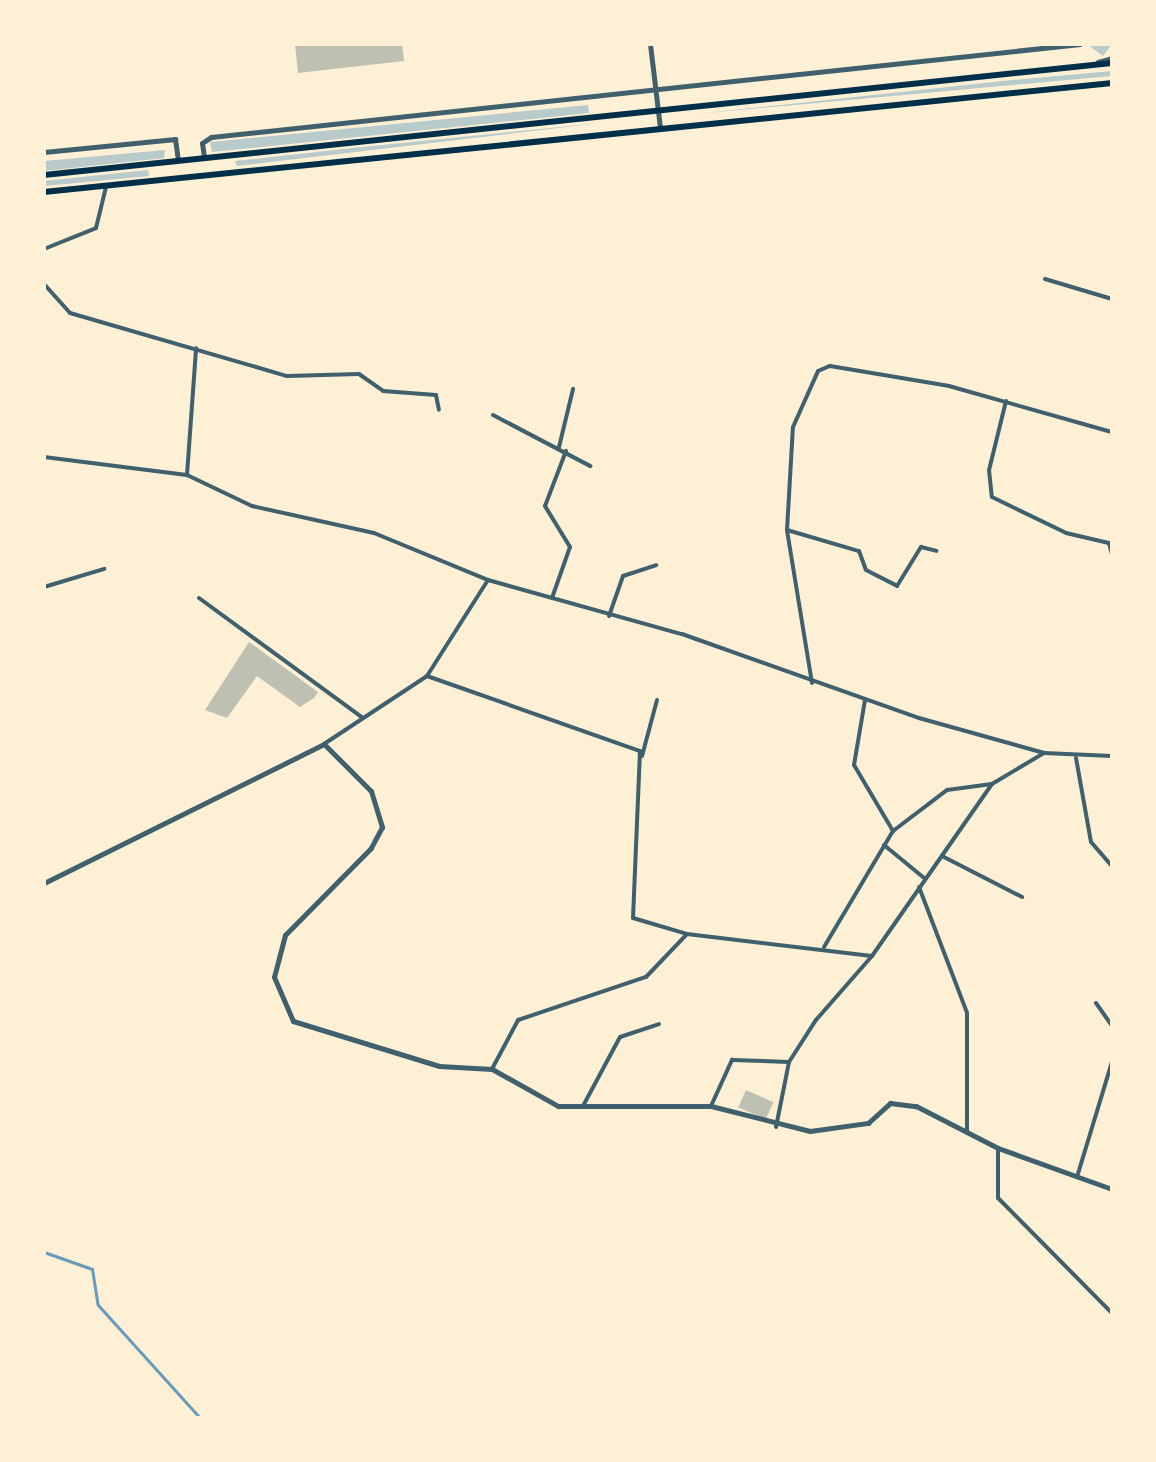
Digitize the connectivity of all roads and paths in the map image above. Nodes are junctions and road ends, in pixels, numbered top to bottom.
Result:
1 (650, 44) edge
2 (1080, 44) edge
3 (1112, 61) edge
4 (1112, 83) edge
5 (655, 88) junction
6 (659, 113) junction
7 (660, 128) junction
8 (44, 152) edge
9 (204, 157) junction
10 (195, 158) junction
11 (178, 160) junction
12 (44, 175) edge
13 (198, 176) junction
14 (106, 187) junction
15 (44, 192) edge
16 (44, 249) edge
17 (1045, 279) dead end
18 (44, 284) edge
19 (1112, 299) edge
20 (196, 348) junction
21 (573, 389) dead end
22 (1006, 401) junction
23 (439, 410) dead end
24 (493, 415) dead end
25 (1112, 432) edge
26 (559, 447) junction
27 (566, 451) junction
28 (44, 457) edge
29 (590, 466) dead end
30 (187, 475) junction
31 (787, 530) junction
32 (937, 551) dead end
33 (1112, 553) edge
34 (656, 565) dead end
35 (104, 569) dead end
36 (488, 580) junction
37 (44, 587) edge
38 (199, 598) dead end
39 (552, 598) junction
40 (609, 616) junction
41 (427, 676) junction
42 (812, 683) junction
43 (657, 700) dead end
44 (865, 700) junction
45 (363, 718) junction
46 (324, 744) junction
47 (1044, 753) junction
48 (1111, 755) edge
49 (642, 756) junction
50 (1076, 758) junction
51 (992, 784) junction
52 (893, 831) junction
53 (884, 845) junction
54 (942, 856) junction
55 (1112, 866) edge
56 (924, 878) junction
57 (44, 883) edge
58 (918, 886) junction
59 (1022, 897) dead end
60 (687, 934) junction
61 (824, 947) junction
62 (872, 956) junction
63 (1096, 1003) dead end
64 (659, 1024) dead end
65 (1112, 1026) edge
66 (789, 1062) junction
67 (1112, 1062) edge
68 (492, 1069) junction
69 (583, 1106) junction
70 (711, 1106) junction
71 (776, 1127) junction
72 (967, 1130) junction
73 (998, 1148) junction
74 (1077, 1177) junction
75 (1112, 1189) edge
76 (1112, 1313) edge

1 - 5 street
2 - 5 street
3 - 6 main road
4 - 7 main road
5 - 6 street
5 - 9 street
6 - 7 street
6 - 9 main road
7 - 13 main road
8 - 11 street
9 - 10 main road
10 - 11 main road
10 - 13 main road
11 - 12 main road
13 - 14 main road
14 - 15 main road
14 - 16 street
17 - 19 street
18 - 20 street
20 - 23 street
20 - 30 street
21 - 26 street
22 - 25 street
22 - 31 street
22 - 33 street
24 - 26 street
26 - 27 street
27 - 29 street
27 - 39 street
28 - 30 street
30 - 36 street
31 - 32 street
31 - 42 street
34 - 40 street
35 - 37 street
36 - 39 street
36 - 41 street
38 - 45 street
39 - 40 street
40 - 42 street
41 - 45 street
41 - 49 street
42 - 44 street
43 - 49 street
44 - 47 street
44 - 52 street
45 - 46 street
46 - 57 street
46 - 68 street
47 - 50 street
47 - 51 street
48 - 50 street
49 - 60 street
50 - 55 street
51 - 52 street
51 - 54 street
52 - 53 street
53 - 56 street
53 - 61 street
54 - 56 street
54 - 59 street
56 - 58 street
58 - 62 street
58 - 72 street
60 - 61 street
60 - 68 street
61 - 62 street
62 - 66 street
63 - 65 street
64 - 69 street
66 - 70 street
66 - 71 street
67 - 74 street
68 - 69 street
69 - 70 street
70 - 71 street
71 - 72 street
72 - 73 street
73 - 74 street
73 - 76 street
74 - 75 street

